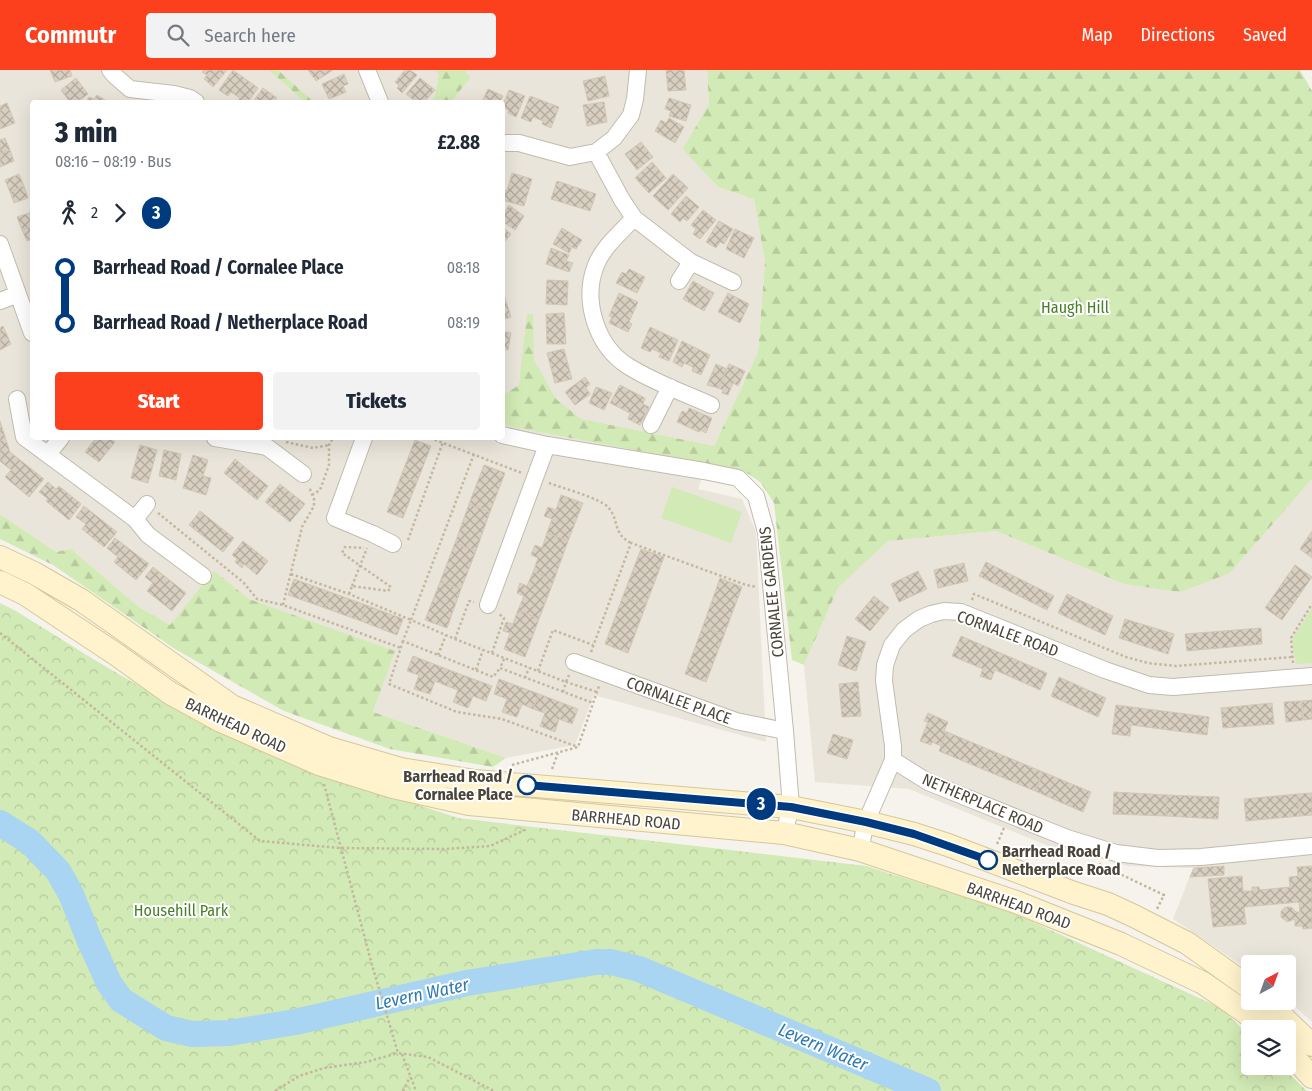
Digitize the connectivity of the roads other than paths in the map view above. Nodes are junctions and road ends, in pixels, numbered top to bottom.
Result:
1 (110, 70) edge
2 (367, 70) edge
3 (638, 70) edge
4 (127, 96) edge
5 (193, 100) edge
6 (379, 100) edge
7 (505, 143) edge
8 (596, 152) junction
9 (634, 218) junction
10 (0, 244) edge
11 (691, 262) junction
12 (679, 281) dead end
13 (733, 282) dead end
14 (18, 294) junction
15 (0, 301) edge
16 (30, 328) edge
17 (670, 387) junction
18 (17, 399) dead end
19 (711, 404) dead end
20 (651, 424) dead end
21 (505, 436) edge
22 (59, 440) edge
23 (226, 440) edge
24 (363, 440) edge
25 (548, 445) junction
26 (48, 454) junction
27 (303, 474) road end
28 (147, 504) road end
29 (135, 519) junction
30 (392, 544) dead end
31 (0, 557) edge
32 (203, 576) dead end
33 (0, 582) edge
34 (488, 605) road end
35 (579, 664) road end
36 (1312, 676) edge
37 (254, 726) junction
38 (785, 731) junction
39 (893, 760) junction
40 (791, 807) junction
41 (866, 822) junction
42 (784, 833) junction
43 (1312, 846) edge
44 (860, 850) junction
45 (1241, 982) edge
46 (1275, 1010) edge
47 (1254, 1020) edge
48 (1312, 1045) edge
49 (1296, 1060) edge
50 (1312, 1077) edge

1 - 4 street
2 - 6 street
3 - 8 street
4 - 5 street
7 - 8 street
8 - 9 street
9 - 11 street
9 - 17 street
10 - 14 street
11 - 12 street
11 - 13 street
14 - 15 street
14 - 16 street
17 - 19 street
17 - 20 street
18 - 26 street
21 - 25 street, CORNALEE GARDENS
22 - 26 street
23 - 27 street
24 - 30 street
25 - 34 street
25 - 38 street, CORNALEE GARDENS
26 - 29 street
28 - 29 street
29 - 32 street
31 - 37 main road, BARRHEAD ROAD
33 - 37 main road, BARRHEAD ROAD
35 - 38 street, CORNALEE PLACE
36 - 39 street, CORNALEE ROAD
37 - 40 main road, BARRHEAD ROAD
37 - 42 main road, BARRHEAD ROAD
38 - 40 street, CORNALEE GARDENS
39 - 41 street, CORNALEE ROAD
39 - 43 street, NETHERPLACE ROAD
40 - 41 main road, BARRHEAD ROAD
40 - 42 street, CORNALEE GARDENS
41 - 44 street, CORNALEE ROAD
41 - 45 main road, BARRHEAD ROAD
42 - 44 main road, BARRHEAD ROAD
44 - 47 main road, BARRHEAD ROAD
46 - 48 main road
49 - 50 main road

